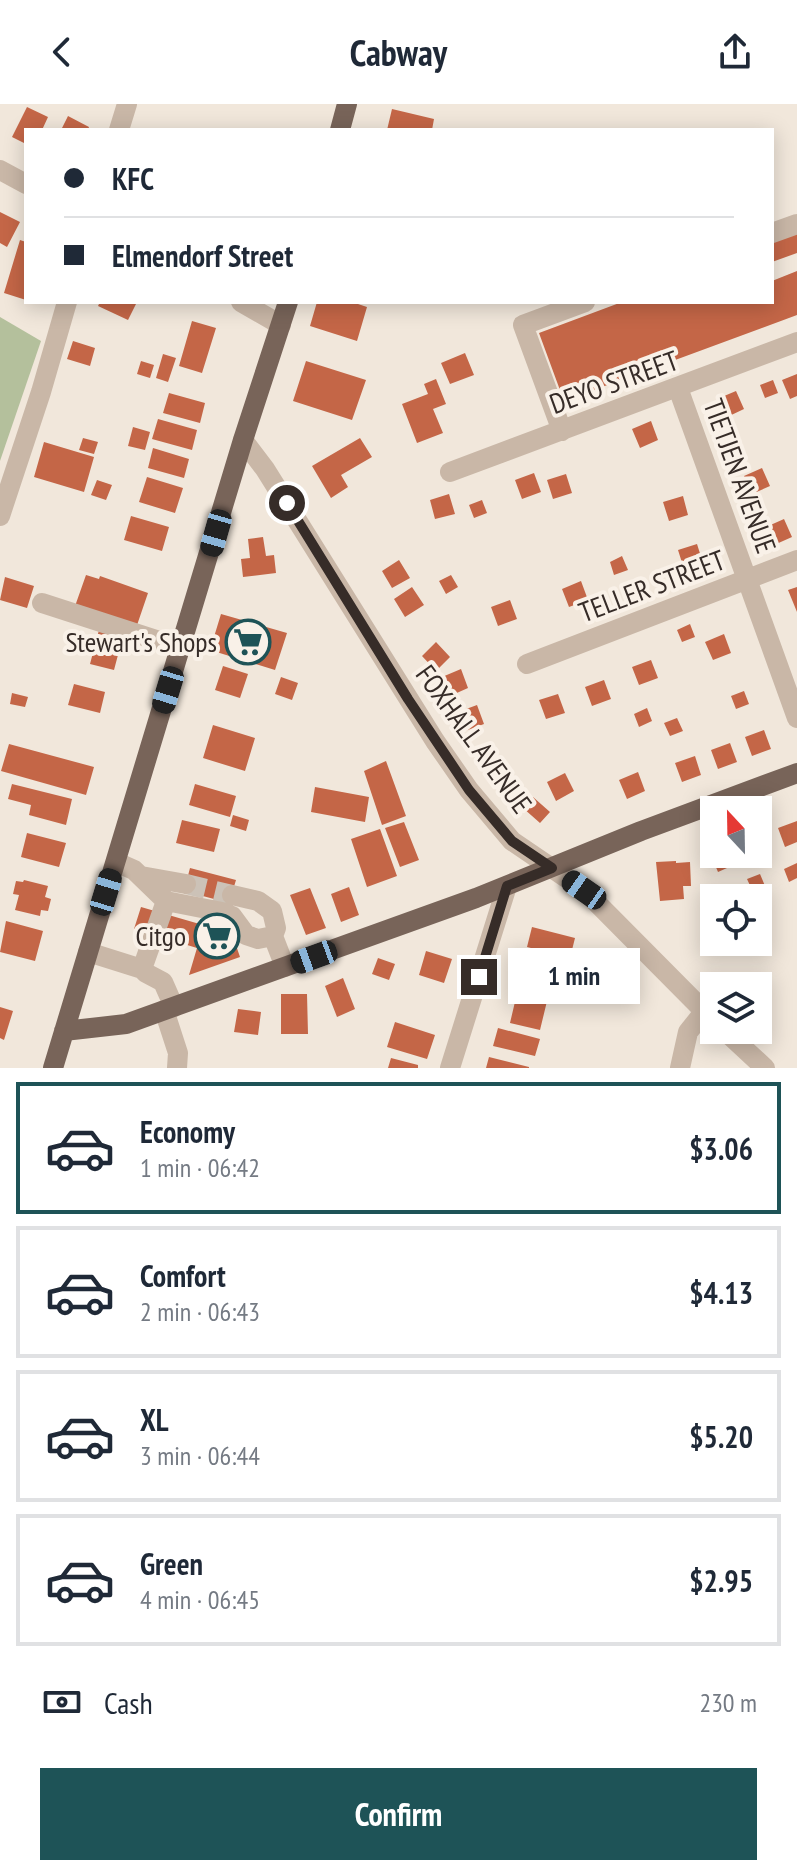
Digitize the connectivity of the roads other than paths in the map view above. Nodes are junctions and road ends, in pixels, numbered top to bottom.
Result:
1 (127, 104) edge
2 (347, 104) edge
3 (120, 128) edge
4 (341, 128) edge
5 (0, 170) edge
6 (24, 183) edge
7 (797, 224) edge
8 (774, 232) edge
9 (66, 304) edge
10 (244, 304) edge
11 (287, 304) edge
12 (580, 304) edge
13 (281, 325) junction
14 (797, 342) edge
15 (678, 388) junction
16 (562, 431) junction
17 (243, 440) junction
18 (450, 472) dead end
19 (0, 516) edge
20 (797, 560) edge
21 (747, 580) junction
22 (42, 603) dead end
23 (181, 648) junction
24 (527, 664) dead end
25 (797, 718) edge
26 (797, 773) edge
27 (116, 862) junction
28 (552, 868) junction
29 (141, 876) junction
30 (186, 884) tunnel mouth
31 (507, 886) junction
32 (232, 895) tunnel mouth
33 (166, 901) junction
34 (273, 936) junction
35 (88, 952) junction
36 (285, 967) junction
37 (142, 969) junction
38 (700, 1007) edge
39 (169, 1009) junction
40 (700, 1023) edge
41 (64, 1031) junction
42 (739, 1044) edge
43 (53, 1068) edge
44 (177, 1068) edge
45 (450, 1068) edge
46 (680, 1068) edge
47 (765, 1068) edge

1 - 3 street
2 - 4 main road
5 - 6 street
7 - 8 street
9 - 19 street
10 - 13 street
11 - 13 main road
12 - 16 street
13 - 17 main road
14 - 15 street, DEYO STREET
15 - 16 street, DEYO STREET
15 - 21 street, TIETJEN AVENUE
16 - 18 street, DEYO STREET
17 - 23 main road
17 - 28 street, FOXHALL AVENUE
20 - 21 street, TELLER STREET
21 - 24 street, TELLER STREET
21 - 25 street, TIETJEN AVENUE
22 - 23 street
23 - 27 main road
26 - 28 main road
27 - 29 street
27 - 35 main road
28 - 31 main road
28 - 38 street, FOXHALL AVENUE
29 - 30 street
29 - 33 street
31 - 36 main road
31 - 45 street
32 - 34 street
33 - 34 street
33 - 37 street
34 - 36 street
35 - 37 street
35 - 41 main road
36 - 39 main road
37 - 39 street
39 - 41 main road
39 - 44 street
40 - 46 street
41 - 43 main road
42 - 47 street

